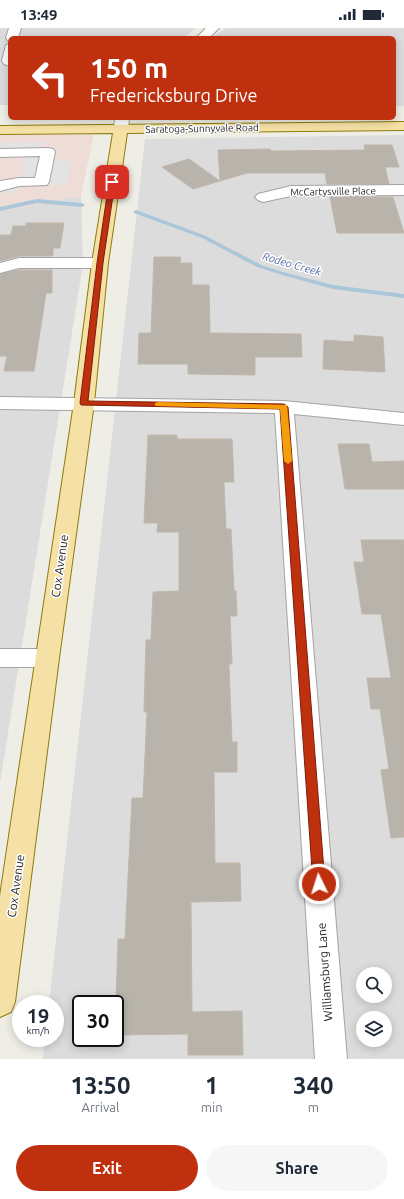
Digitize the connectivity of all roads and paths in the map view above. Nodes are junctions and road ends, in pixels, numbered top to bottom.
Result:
1 (213, 28) edge
2 (204, 36) edge
3 (122, 124) edge
4 (404, 126) edge
5 (0, 130) edge
6 (0, 153) edge
7 (0, 186) edge
8 (404, 190) edge
9 (263, 197) dead end
10 (100, 263) junction
11 (0, 268) edge
12 (0, 403) edge
13 (84, 403) junction
14 (284, 407) junction
15 (404, 419) edge
16 (0, 658) edge
17 (47, 658) junction
18 (0, 1002) edge
19 (331, 1059) edge

1 - 2 street
3 - 4 main road, Saratoga-Sunnyvale Road
3 - 5 main road, Saratoga-Sunnyvale Road
3 - 10 main road, Cox Avenue
6 - 7 street
8 - 9 street, McCartysville Place
10 - 11 street
10 - 13 main road, Cox Avenue
12 - 13 street
13 - 14 street
13 - 17 main road, Cox Avenue
14 - 15 street
14 - 19 street, Williamsburg Lane
16 - 17 street
17 - 18 main road, Cox Avenue

